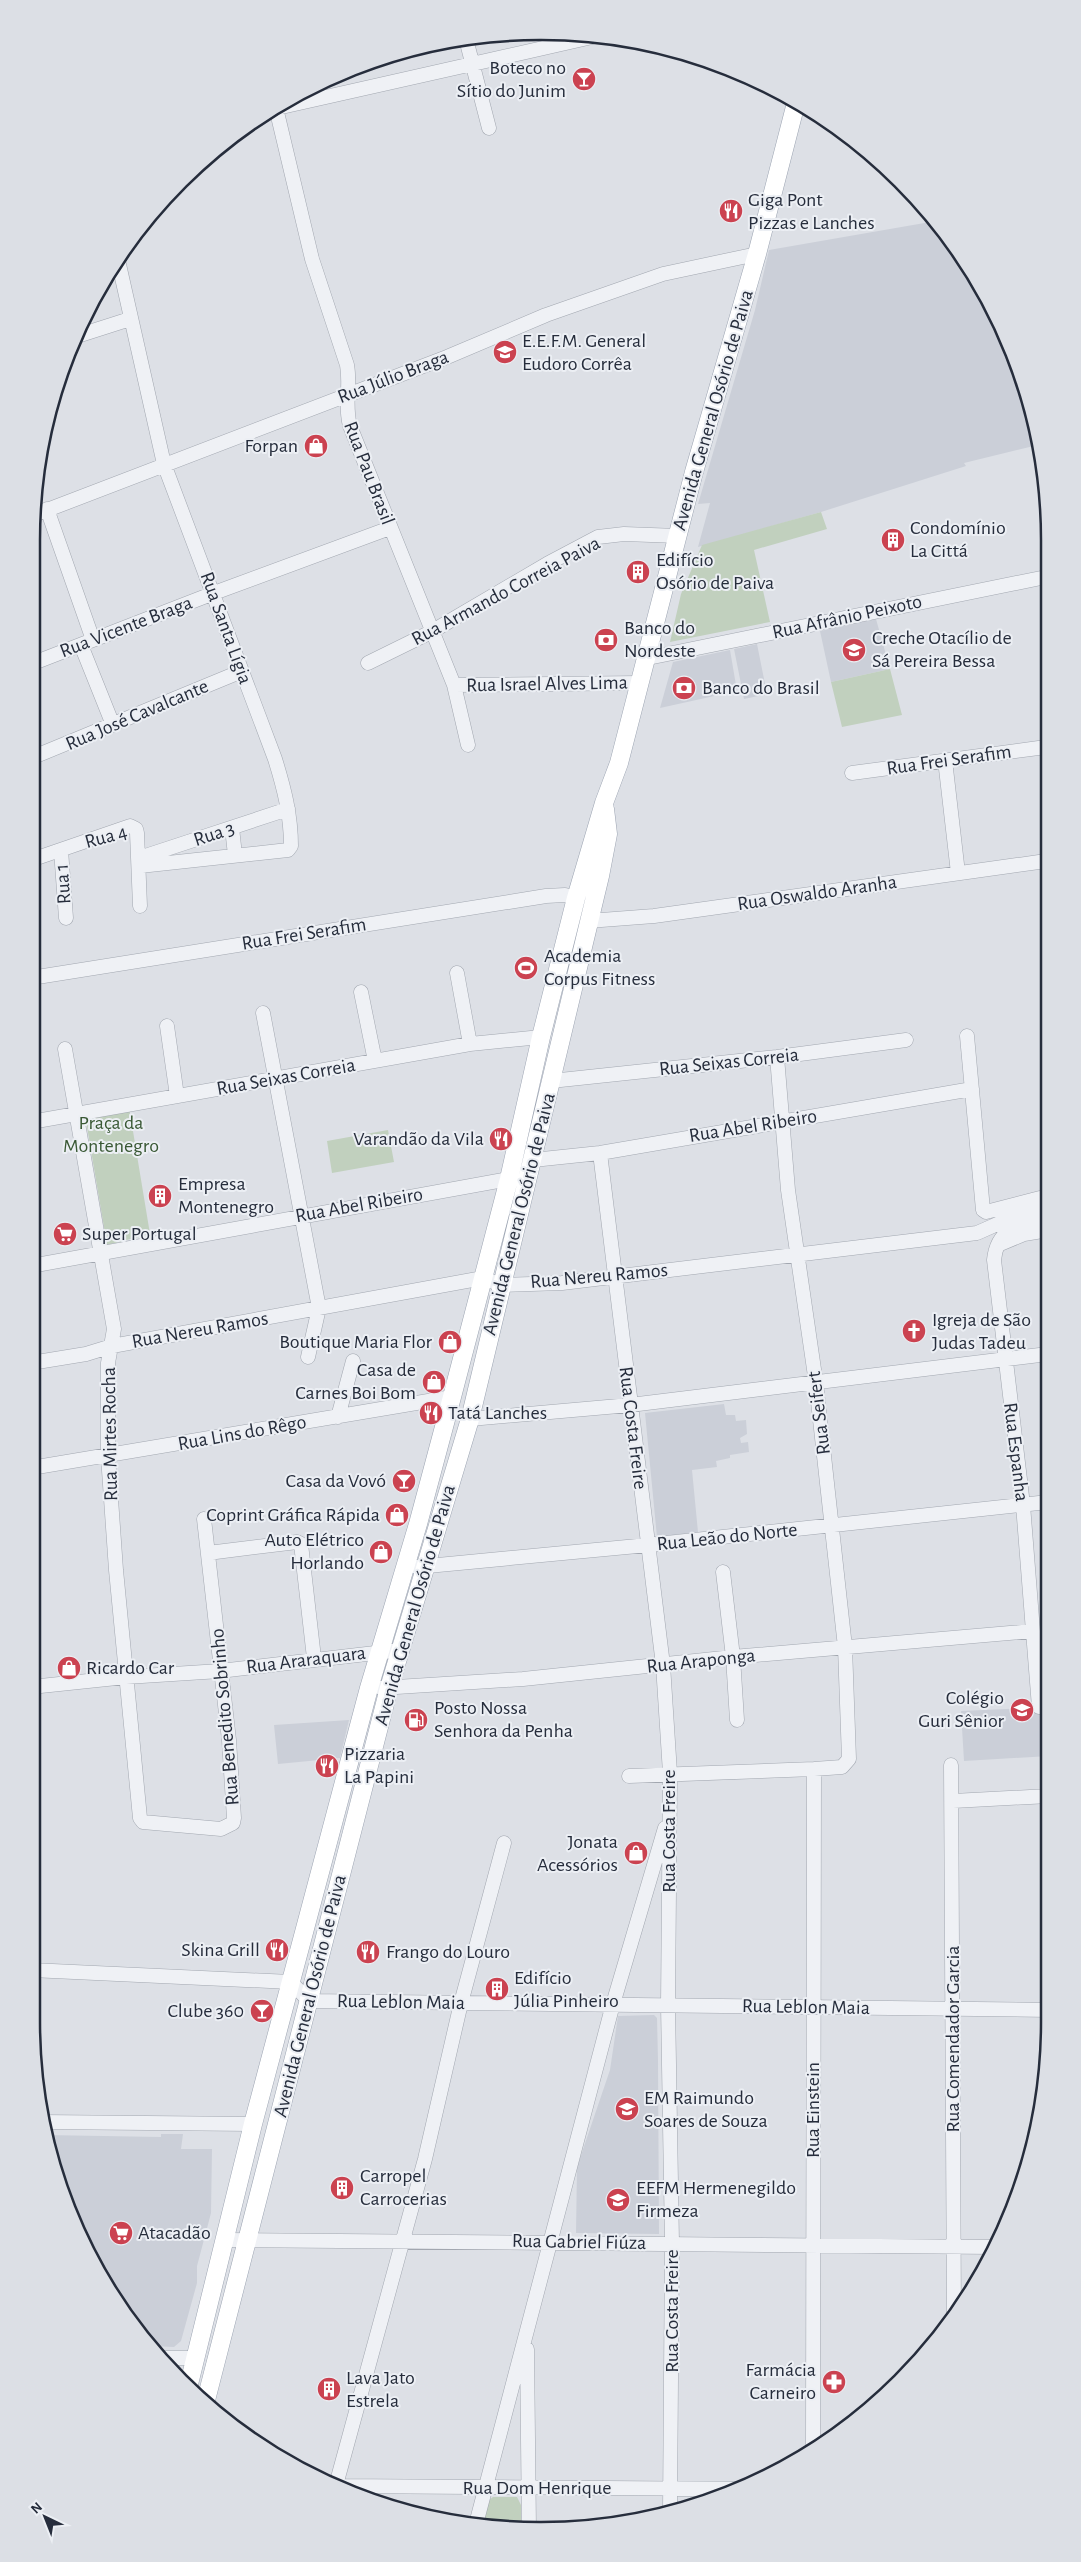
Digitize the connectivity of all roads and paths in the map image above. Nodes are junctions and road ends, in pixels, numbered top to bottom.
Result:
1 (578, 41) edge
2 (467, 45) edge
3 (472, 66) junction
4 (297, 104) edge
5 (795, 109) edge
6 (278, 115) edge
7 (489, 128) dead end
8 (758, 254) junction
9 (120, 269) edge
10 (130, 319) junction
11 (85, 333) edge
12 (346, 395) junction
13 (164, 464) junction
14 (47, 509) junction
15 (41, 511) edge
16 (390, 528) junction
17 (678, 536) junction
18 (1041, 578) edge
19 (214, 593) junction
20 (431, 632) junction
21 (87, 643) junction
22 (648, 658) junction
23 (40, 661) edge
24 (368, 663) dead end
25 (242, 671) junction
26 (640, 683) junction
27 (454, 685) junction
28 (113, 725) junction
29 (468, 745) dead end
30 (1041, 748) edge
31 (40, 754) edge
32 (945, 760) junction
33 (852, 773) dead end
34 (604, 803) junction
35 (288, 809) junction
36 (232, 828) junction
37 (61, 850) junction
38 (236, 855) junction
39 (40, 857) edge
40 (140, 862) junction
41 (1041, 862) edge
42 (958, 873) junction
43 (576, 898) junction
44 (140, 906) dead end
45 (66, 918) dead end
46 (588, 921) junction
47 (457, 973) dead end
48 (40, 977) edge
49 (361, 992) dead end
50 (263, 1013) dead end
51 (167, 1026) dead end
52 (967, 1036) dead end
53 (541, 1037) junction
54 (906, 1040) dead end
55 (470, 1044) junction
56 (65, 1048) dead end
57 (778, 1056) junction
58 (375, 1061) junction
59 (274, 1079) junction
60 (551, 1081) junction
61 (972, 1089) junction
62 (177, 1096) junction
63 (76, 1113) junction
64 (40, 1120) edge
65 (782, 1122) junction
66 (600, 1153) junction
67 (533, 1160) junction
68 (509, 1179) junction
69 (1041, 1198) edge
70 (1041, 1205) edge
71 (300, 1216) junction
72 (1041, 1218) edge
73 (1041, 1231) edge
74 (977, 1233) junction
75 (995, 1247) junction
76 (101, 1254) junction
77 (799, 1254) junction
78 (40, 1264) edge
79 (614, 1277) junction
80 (483, 1278) junction
81 (501, 1285) junction
82 (996, 1288) junction
83 (319, 1308) junction
84 (112, 1346) junction
85 (1041, 1355) edge
86 (308, 1357) dead end
87 (1004, 1360) junction
88 (353, 1361) dead end
89 (40, 1362) edge
90 (816, 1383) junction
91 (452, 1397) junction
92 (630, 1405) junction
93 (338, 1417) junction
94 (470, 1419) junction
95 (108, 1456) junction
96 (40, 1467) edge
97 (1041, 1503) edge
98 (1022, 1505) junction
99 (204, 1519) dead end
100 (832, 1526) junction
101 (648, 1545) junction
102 (208, 1553) junction
103 (427, 1566) junction
104 (405, 1568) junction
105 (722, 1572) dead end
106 (1032, 1631) junction
107 (845, 1647) junction
108 (401, 1650) junction
109 (378, 1652) junction
110 (733, 1657) junction
111 (314, 1658) junction
112 (663, 1665) junction
113 (220, 1671) junction
114 (126, 1677) junction
115 (40, 1686) edge
116 (369, 1688) junction
117 (389, 1688) junction
118 (1039, 1707) dead end
119 (737, 1720) dead end
120 (951, 1765) dead end
121 (814, 1769) junction
122 (670, 1774) junction
123 (346, 1775) junction
124 (628, 1776) dead end
125 (366, 1778) junction
126 (1041, 1796) edge
127 (953, 1801) junction
128 (669, 1815) junction
129 (142, 1821) joint
130 (504, 1843) dead end
131 (646, 1948) joint
132 (40, 1970) edge
133 (291, 1982) junction
134 (309, 2001) junction
135 (461, 2003) junction
136 (613, 2004) junction
137 (668, 2005) junction
138 (813, 2008) junction
139 (954, 2009) junction
140 (1041, 2010) edge
141 (51, 2122) edge
142 (253, 2124) junction
143 (224, 2240) junction
144 (247, 2240) junction
145 (403, 2240) junction
146 (550, 2242) junction
147 (672, 2243) junction
148 (813, 2245) junction
149 (954, 2247) junction
150 (987, 2247) edge
151 (954, 2304) edge
152 (527, 2338) junction
153 (170, 2358) edge
154 (195, 2358) junction
155 (190, 2378) edge
156 (207, 2395) edge
157 (813, 2442) edge
158 (339, 2479) edge
159 (355, 2486) edge
160 (486, 2488) junction
161 (528, 2488) junction
162 (670, 2488) junction
163 (719, 2489) edge
164 (670, 2505) edge
165 (478, 2518) edge
166 (529, 2522) edge

1 - 3 street
2 - 3 street
3 - 4 street
3 - 7 street
5 - 8 main road, Avenida General Osório de Paiva
6 - 12 street, Rua Pau Brasil
8 - 12 street, Rua Júlio Braga
8 - 17 main road, Avenida General Osório de Paiva
9 - 10 street, Rua Santa Lígia
10 - 11 street
10 - 13 street, Rua Santa Lígia
12 - 13 street, Rua Júlio Braga
12 - 16 street, Rua Pau Brasil
13 - 14 street, Rua Júlio Braga
13 - 19 street, Rua Santa Lígia
14 - 15 street, Rua Júlio Braga
14 - 21 street
16 - 19 street, Rua Vicente Braga
16 - 20 street, Rua Pau Brasil
17 - 20 street, Rua Armando Correia Paiva
17 - 22 main road, Avenida General Osório de Paiva
18 - 22 street, Rua Afrânio Peixoto
19 - 21 street, Rua Vicente Braga
19 - 25 street, Rua Santa Lígia
20 - 24 street, Rua Armando Correia Paiva
20 - 27 street, Rua Pau Brasil
21 - 23 street, Rua Vicente Braga
21 - 28 street
22 - 26 main road, Avenida General Osório de Paiva
25 - 28 street, Rua José Cavalcante
25 - 35 street, Rua Santa Lígia
26 - 27 street, Rua Israel Alves Lima
26 - 34 main road, Avenida General Osório de Paiva
27 - 29 street, Rua Pau Brasil
28 - 31 street, Rua José Cavalcante
30 - 32 street, Rua Frei Serafim
32 - 33 street, Rua Frei Serafim
32 - 42 street
34 - 43 main road, Avenida General Osório de Paiva
34 - 46 main road, Avenida General Osório de Paiva
35 - 36 street, Rua 3
35 - 38 street, Rua Santa Lígia
36 - 38 street
36 - 40 street, Rua 3
37 - 39 street, Rua 4
37 - 40 street, Rua 4
37 - 45 street, Rua 1
38 - 40 street, Rua Santa Lígia
40 - 44 street, Rua 4
41 - 42 street, Rua Oswaldo Aranha
42 - 46 street, Rua Oswaldo Aranha
43 - 48 street, Rua Frei Serafim
43 - 53 main road, Avenida General Osório de Paiva
46 - 60 main road, Avenida General Osório de Paiva
47 - 55 street
49 - 58 street
50 - 59 street
51 - 62 street
52 - 61 street
53 - 55 street, Rua Seixas Correia
53 - 68 main road, Avenida General Osório de Paiva
54 - 57 street, Rua Seixas Correia
55 - 58 street, Rua Seixas Correia
56 - 63 street, Rua Mirtes Rocha
57 - 60 street, Rua Seixas Correia
57 - 65 street, Rua Seifert
58 - 59 street, Rua Seixas Correia
59 - 62 street, Rua Seixas Correia
59 - 71 street
60 - 67 main road, Avenida General Osório de Paiva
61 - 65 street, Rua Abel Ribeiro
61 - 69 street
62 - 63 street, Rua Seixas Correia
63 - 64 street, Rua Seixas Correia
63 - 76 street, Rua Mirtes Rocha
65 - 66 street, Rua Abel Ribeiro
65 - 77 street, Rua Seifert
66 - 67 street, Rua Abel Ribeiro
66 - 79 street, Rua Costa Freire
67 - 81 main road, Avenida General Osório de Paiva
68 - 71 street, Rua Abel Ribeiro
68 - 80 main road, Avenida General Osório de Paiva
70 - 74 street, Rua Nereu Ramos
71 - 76 street, Rua Abel Ribeiro
71 - 83 street
72 - 75 street
73 - 75 street
74 - 77 street, Rua Nereu Ramos
74 - 82 street, Rua Espanha
75 - 82 street, Rua Espanha
76 - 78 street, Rua Abel Ribeiro
76 - 84 street, Rua Mirtes Rocha
77 - 79 street, Rua Nereu Ramos
77 - 90 street, Rua Seifert
79 - 81 street, Rua Nereu Ramos
79 - 92 street, Rua Costa Freire
80 - 81 street, Rua Nereu Ramos
80 - 83 street, Rua Nereu Ramos
80 - 91 main road, Avenida General Osório de Paiva
81 - 94 main road, Avenida General Osório de Paiva
82 - 87 street, Rua Espanha
83 - 84 street, Rua Nereu Ramos
83 - 86 street
84 - 89 street, Rua Nereu Ramos
84 - 95 street, Rua Mirtes Rocha
85 - 87 street
87 - 90 street
87 - 98 street, Rua Espanha
88 - 93 street
90 - 92 street
90 - 100 street, Rua Seifert
91 - 93 street, Rua Lins do Rêgo
91 - 104 main road, Avenida General Osório de Paiva
92 - 94 street
92 - 101 street, Rua Costa Freire
93 - 95 street, Rua Lins do Rêgo
94 - 103 main road, Avenida General Osório de Paiva
95 - 96 street, Rua Lins do Rêgo
95 - 114 street, Rua Mirtes Rocha
97 - 98 street, Rua Leão do Norte
98 - 100 street, Rua Leão do Norte
98 - 106 street, Rua Espanha
99 - 102 street, Rua Benedito Sobrinho
100 - 101 street, Rua Leão do Norte
100 - 107 street, Rua Seifert
101 - 103 street, Rua Leão do Norte
101 - 112 street, Rua Costa Freire
102 - 111 street
102 - 113 street, Rua Benedito Sobrinho
103 - 104 street, Rua Leão do Norte
103 - 108 main road, Avenida General Osório de Paiva
104 - 109 main road, Avenida General Osório de Paiva
105 - 110 street
106 - 107 street, Rua Araponga
106 - 118 street, Rua Espanha
107 - 110 street, Rua Araponga
107 - 121 street, Rua Seifert
108 - 109 street, Rua Araraquara
108 - 117 main road, Avenida General Osório de Paiva
109 - 111 street, Rua Araraquara
109 - 116 main road, Avenida General Osório de Paiva
110 - 112 street, Rua Araponga
110 - 119 street
111 - 113 street, Rua Araraquara
112 - 117 street, Rua Araponga
112 - 122 street, Rua Costa Freire
113 - 114 street, Rua Araraquara
113 - 129 street, Rua Benedito Sobrinho
114 - 115 street, Rua Araraquara
114 - 129 street, Rua Mirtes Rocha
116 - 117 street, Rua Araponga
116 - 123 main road, Avenida General Osório de Paiva
117 - 125 main road, Avenida General Osório de Paiva
120 - 127 street, Rua Comendador Garcia
121 - 122 street
121 - 138 street, Rua Einstein
122 - 124 street
122 - 128 street, Rua Costa Freire
123 - 125 main road
123 - 133 main road, Avenida General Osório de Paiva
125 - 134 main road, Avenida General Osório de Paiva
126 - 127 street
127 - 139 street, Rua Comendador Garcia
128 - 136 street
128 - 137 street, Rua Costa Freire
130 - 135 street
131 - 131 street
132 - 133 street
133 - 134 street, Rua Leblon Maia
133 - 142 main road, Avenida General Osório de Paiva
134 - 135 street, Rua Leblon Maia
134 - 144 main road, Avenida General Osório de Paiva
135 - 136 street, Rua Leblon Maia
135 - 145 street
136 - 137 street, Rua Leblon Maia
136 - 146 street
137 - 138 street, Rua Leblon Maia
137 - 147 street, Rua Costa Freire
138 - 139 street, Rua Leblon Maia
138 - 148 street, Rua Einstein
139 - 140 street, Rua Leblon Maia
139 - 149 street, Rua Comendador Garcia
141 - 142 street
142 - 143 main road, Avenida General Osório de Paiva
143 - 144 street, Rua Gabriel Fiúza
143 - 154 main road, Avenida General Osório de Paiva
144 - 145 street, Rua Gabriel Fiúza
144 - 156 main road, Avenida General Osório de Paiva
145 - 146 street, Rua Gabriel Fiúza
145 - 158 street
146 - 147 street, Rua Gabriel Fiúza
146 - 152 street
147 - 148 street, Rua Gabriel Fiúza
147 - 162 street, Rua Costa Freire
148 - 149 street, Rua Gabriel Fiúza
148 - 157 street, Rua Einstein
149 - 150 street, Rua Gabriel Fiúza
149 - 151 street, Rua Comendador Garcia
152 - 160 street
152 - 161 street
153 - 154 street
154 - 155 main road, Avenida General Osório de Paiva
159 - 160 street, Rua Dom Henrique
160 - 161 street, Rua Dom Henrique
160 - 165 street
161 - 162 street, Rua Dom Henrique
161 - 166 street
162 - 163 street, Rua Dom Henrique
162 - 164 street, Rua Costa Freire

